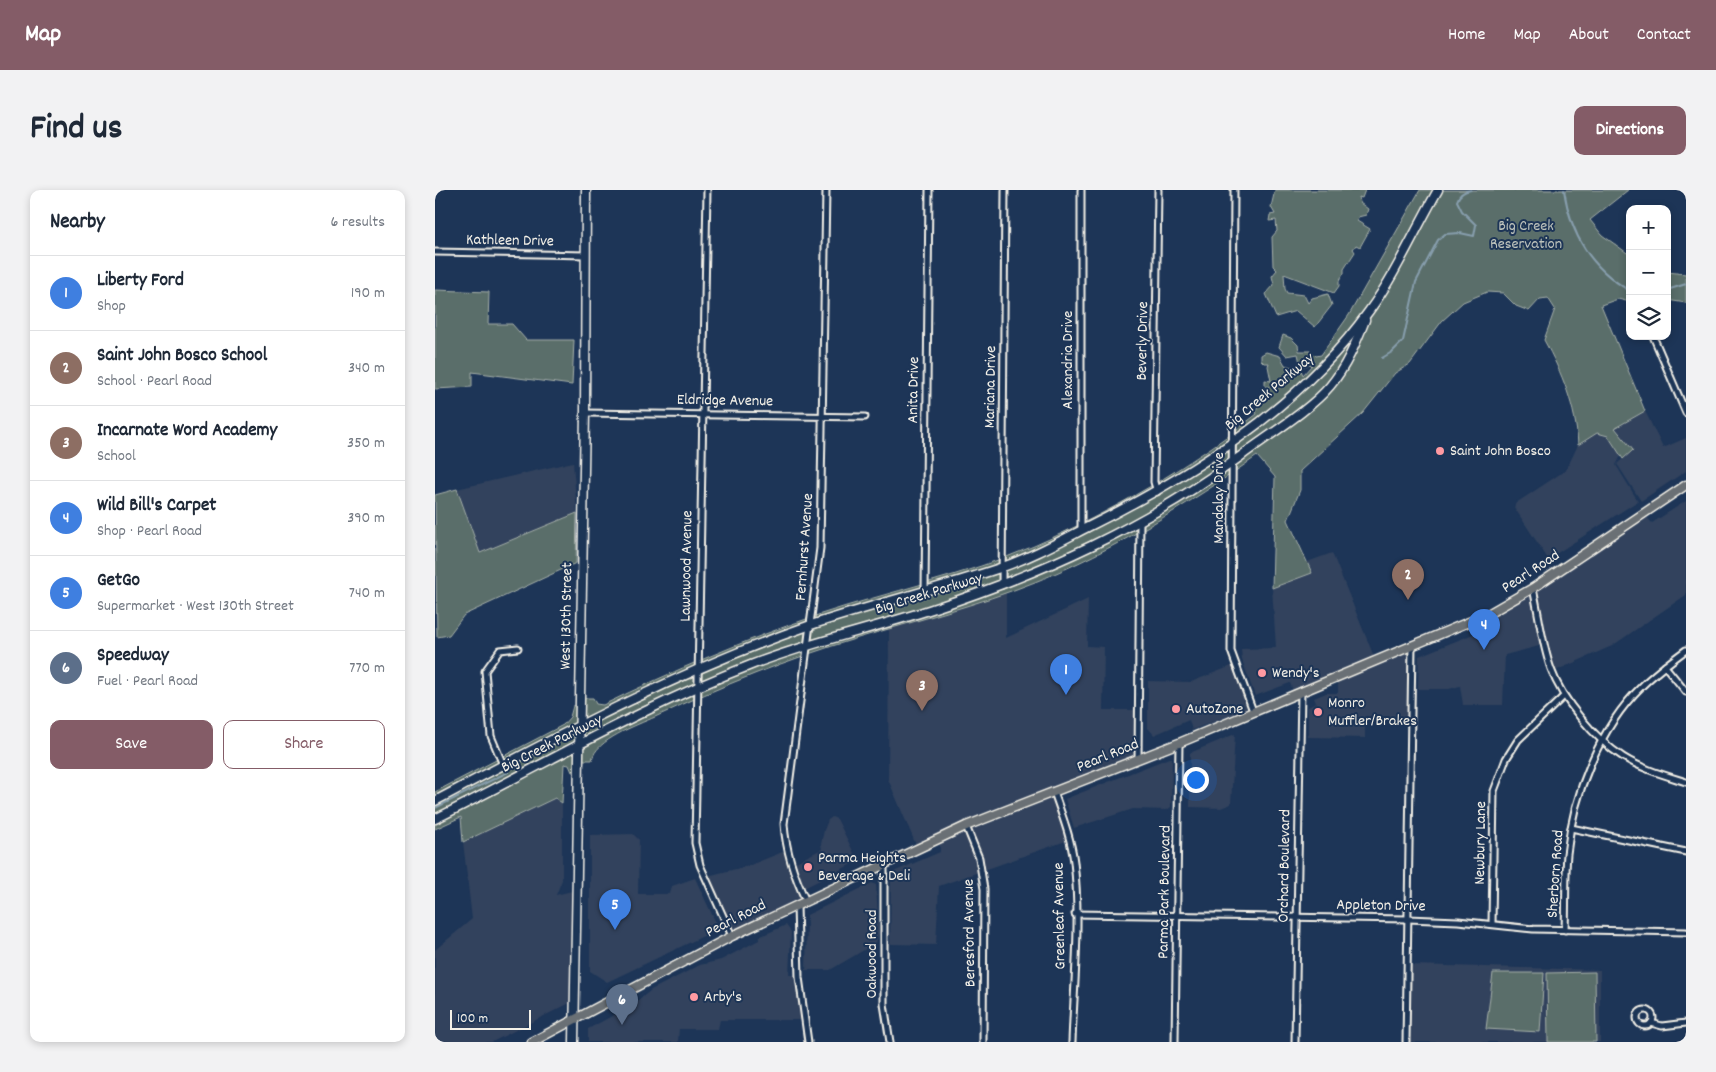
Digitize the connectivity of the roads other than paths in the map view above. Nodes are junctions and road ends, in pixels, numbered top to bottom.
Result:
1 (586, 190) edge
2 (707, 190) edge
3 (827, 190) edge
4 (929, 190) edge
5 (1005, 190) edge
6 (1081, 190) edge
7 (1157, 190) edge
8 (1234, 190) edge
9 (1438, 190) edge
10 (435, 252) edge
11 (585, 255) junction
12 (1369, 311) junction
13 (1655, 340) edge
14 (1339, 348) junction
15 (1351, 355) junction
16 (585, 413) junction
17 (702, 413) junction
18 (1686, 413) edge
19 (823, 415) junction
20 (865, 417) dead end
21 (1232, 442) junction
22 (1232, 463) junction
23 (1686, 485) edge
24 (1157, 492) junction
25 (1140, 521) junction
26 (1081, 531) junction
27 (1001, 567) junction
28 (1002, 585) junction
29 (1533, 588) junction
30 (925, 591) junction
31 (809, 626) junction
32 (1412, 646) junction
33 (807, 647) junction
34 (518, 648) dead end
35 (1686, 650) edge
36 (1665, 666) junction
37 (699, 668) junction
38 (698, 686) junction
39 (1301, 691) junction
40 (1686, 692) edge
41 (1563, 696) junction
42 (1253, 712) junction
43 (579, 726) junction
44 (1601, 739) junction
45 (1179, 743) junction
46 (578, 746) junction
47 (1138, 759) junction
48 (503, 765) junction
49 (1686, 782) edge
50 (1054, 792) junction
51 (435, 801) edge
52 (435, 819) edge
53 (966, 826) junction
54 (1571, 828) junction
55 (1686, 852) edge
56 (884, 865) junction
57 (806, 900) junction
58 (797, 906) junction
59 (1075, 914) junction
60 (1177, 915) junction
61 (1297, 917) junction
62 (1408, 919) junction
63 (1492, 924) junction
64 (1565, 930) junction
65 (1686, 932) edge
66 (732, 936) junction
67 (575, 1019) junction
68 (1651, 1023) dead end
69 (1686, 1023) edge
70 (532, 1042) edge
71 (574, 1042) edge
72 (807, 1042) edge
73 (890, 1042) edge
74 (983, 1042) edge
75 (1072, 1042) edge
76 (1175, 1042) edge
77 (1295, 1042) edge
78 (1406, 1042) edge

1 - 11 street, West 130th Street
2 - 17 street, Lawnwood Avenue
3 - 19 street, Fernhurst Avenue
4 - 30 street, Anita Drive
5 - 27 street, Mariana Drive
6 - 26 street, Alexandria Drive
7 - 24 street, Beverly Drive
8 - 21 street, Mandalay Drive
9 - 12 street, Big Creek Parkway
10 - 11 street, Kathleen Drive
11 - 16 street, West 130th Street
12 - 14 street, Big Creek Parkway
12 - 15 street, Big Creek Parkway
13 - 18 street
14 - 15 street
14 - 21 street, Big Creek Parkway
15 - 22 street, Big Creek Parkway
16 - 17 street, Eldridge Avenue
16 - 43 street, West 130th Street
17 - 19 street, Eldridge Avenue
17 - 37 street, Lawnwood Avenue
19 - 20 street, Eldridge Avenue
19 - 31 street, Fernhurst Avenue
21 - 22 street, Mandalay Drive
21 - 24 street, Big Creek Parkway
22 - 25 street, Big Creek Parkway
22 - 42 street, Mandalay Drive
23 - 29 main road, Pearl Road
24 - 26 street, Big Creek Parkway
25 - 28 street, Big Creek Parkway
25 - 47 street
26 - 27 street, Big Creek Parkway
27 - 28 street, Mariana Drive
27 - 30 street, Big Creek Parkway
28 - 33 street, Big Creek Parkway
29 - 32 main road, Pearl Road
29 - 41 street
30 - 31 street, Big Creek Parkway
31 - 33 street, Fernhurst Avenue
31 - 37 street, Big Creek Parkway
32 - 39 main road, Pearl Road
32 - 62 street
33 - 38 street, Big Creek Parkway
33 - 57 street, Fernhurst Avenue
34 - 48 street
35 - 36 street, Sherborn Road
36 - 40 street
36 - 44 street, Sherborn Road
37 - 38 street, Lawnwood Avenue
37 - 43 street, Big Creek Parkway
38 - 46 street, Big Creek Parkway
38 - 66 street, Lawnwood Avenue
39 - 42 main road, Pearl Road
39 - 61 street, Orchard Boulevard
41 - 44 street
41 - 63 street, Newbury Lane
42 - 45 main road, Pearl Road
43 - 46 street, West 130th Street
43 - 48 street, Big Creek Parkway
44 - 49 street
44 - 54 street, Sherborn Road
45 - 47 main road, Pearl Road
45 - 60 street, Parma Park Boulevard
46 - 52 street, Big Creek Parkway
46 - 67 street, West 130th Street
47 - 50 main road, Pearl Road
48 - 51 street, Big Creek Parkway
50 - 53 main road, Pearl Road
50 - 59 street, Greenleaf Avenue
53 - 56 main road, Pearl Road
53 - 74 street, Beresford Avenue
54 - 55 street
54 - 64 street, Sherborn Road
56 - 57 main road, Pearl Road
56 - 73 street, Oakwood Road
57 - 58 main road, Pearl Road
58 - 66 main road, Pearl Road
58 - 72 street
59 - 60 street, Appleton Drive
59 - 75 street, Greenleaf Avenue
60 - 61 street, Appleton Drive
60 - 76 street, Parma Park Boulevard
61 - 62 street, Appleton Drive
61 - 77 street, Orchard Boulevard
62 - 63 street, Appleton Drive
62 - 78 street
63 - 64 street, Appleton Drive
64 - 65 street, Appleton Drive
66 - 67 main road, Pearl Road
67 - 70 main road, Pearl Road
67 - 71 street, West 130th Street
68 - 69 street

